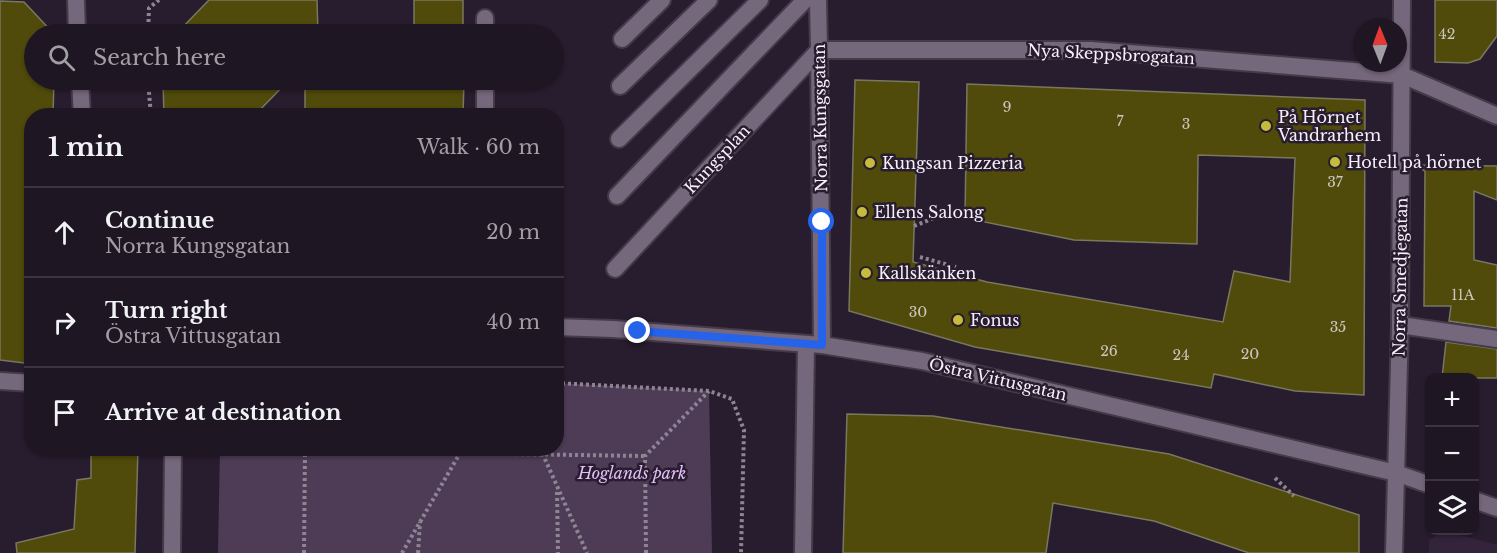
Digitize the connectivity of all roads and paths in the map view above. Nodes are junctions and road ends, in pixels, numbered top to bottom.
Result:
1 (76, 0) edge
2 (150, 0) edge
3 (159, 0) edge
4 (662, 0) edge
5 (709, 0) edge
6 (760, 0) edge
7 (805, 0) edge
8 (818, 0) edge
9 (1402, 0) edge
10 (149, 8) junction
11 (77, 24) edge
12 (148, 24) edge
13 (622, 39) dead end
14 (819, 50) junction
15 (1402, 75) junction
16 (620, 87) dead end
17 (81, 90) edge
18 (149, 90) edge
19 (485, 90) edge
20 (82, 108) edge
21 (150, 108) edge
22 (485, 108) edge
23 (1497, 116) edge
24 (619, 140) dead end
25 (617, 196) dead end
26 (954, 210) dead end
27 (914, 226) dead end
28 (920, 257) dead end
29 (956, 267) dead end
30 (615, 268) dead end
31 (1401, 325) junction
32 (564, 328) edge
33 (1497, 339) edge
34 (814, 344) junction
35 (0, 381) edge
36 (24, 382) edge
37 (564, 383) edge
38 (709, 391) junction
39 (564, 454) edge
40 (173, 456) edge
41 (302, 456) edge
42 (458, 456) edge
43 (544, 456) edge
44 (645, 456) junction
45 (1396, 473) junction
46 (1275, 478) dead end
47 (1425, 483) edge
48 (557, 489) junction
49 (1294, 496) dead end
50 (1479, 502) edge
51 (1497, 508) edge
52 (420, 521) junction
53 (172, 553) edge
54 (304, 553) edge
55 (402, 553) edge
56 (418, 553) edge
57 (558, 553) edge
58 (587, 553) edge
59 (646, 553) edge
60 (741, 553) edge
61 (803, 553) edge
62 (1395, 553) edge

1 - 11 street
2 - 10 path
3 - 10 path
4 - 13 street
5 - 16 street
6 - 24 street
7 - 25 street
8 - 14 street, Norra Kungsgatan
9 - 15 street, Norra Smedjegatan
10 - 12 path
14 - 15 street, Nya Skeppsbrogatan
14 - 30 street, Kungsplan
14 - 34 street, Norra Kungsgatan
15 - 23 street, Nya Skeppsbrogatan
15 - 31 street, Norra Smedjegatan
17 - 20 street
18 - 21 path
19 - 22 street
26 - 27 path
28 - 29 path
31 - 33 street
31 - 45 street, Norra Smedjegatan
32 - 34 street, Östra Vittusgatan
34 - 45 street, Östra Vittusgatan
34 - 61 street, Norra Kungsgatan
35 - 36 street
37 - 38 path
38 - 44 path
38 - 60 path
39 - 44 path
40 - 53 street
41 - 54 path
42 - 52 path
43 - 48 path
44 - 59 path
45 - 47 street, Östra Vittusgatan
45 - 62 street, Norra Smedjegatan
46 - 49 path
48 - 57 path
48 - 58 path
50 - 51 street
52 - 55 path
52 - 56 path

